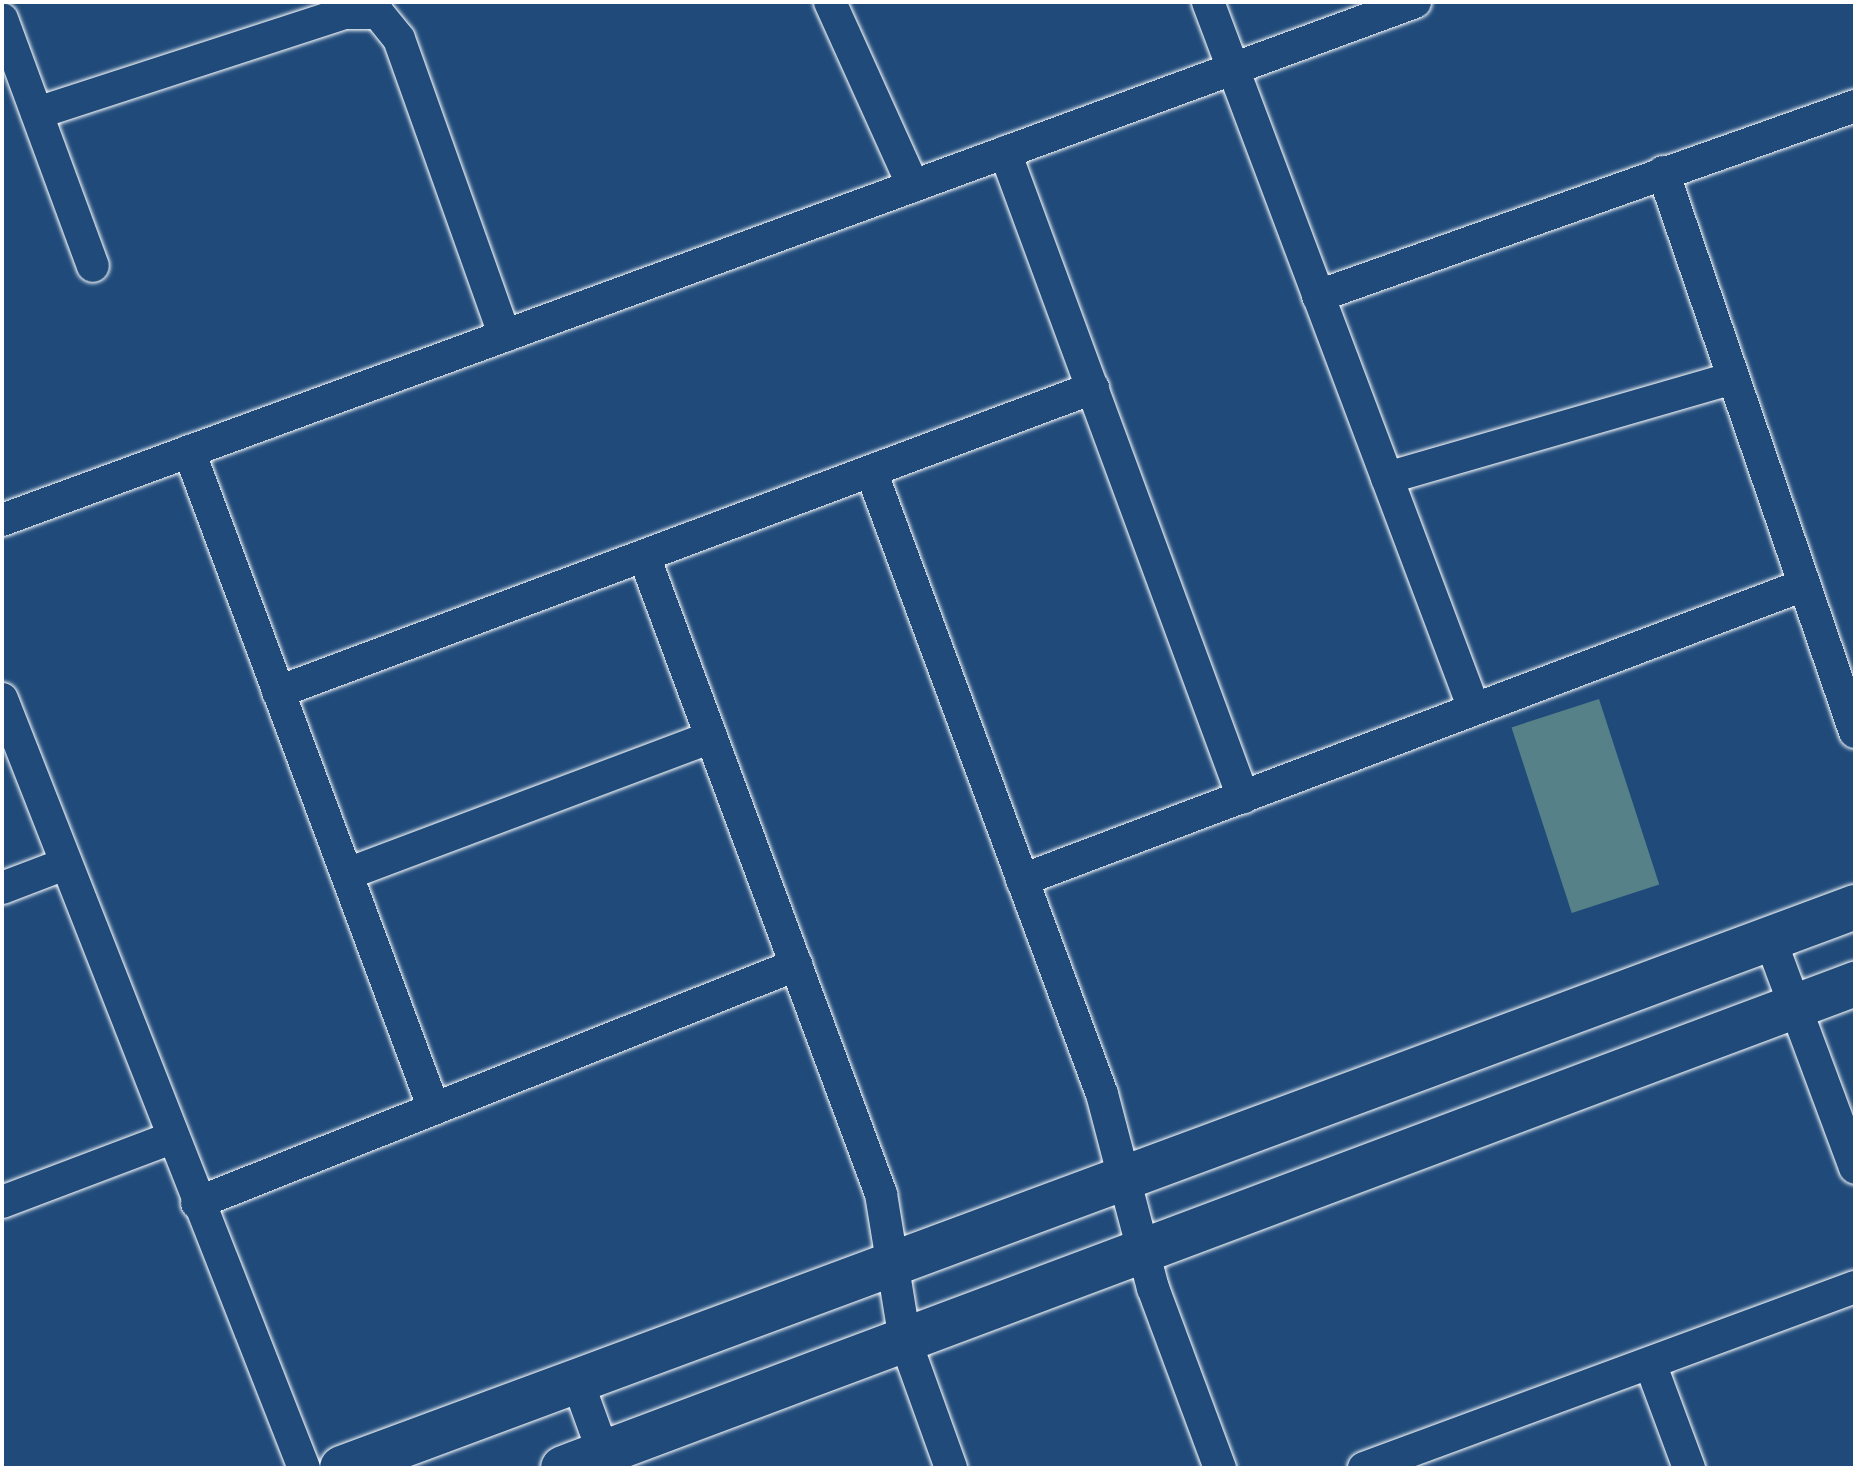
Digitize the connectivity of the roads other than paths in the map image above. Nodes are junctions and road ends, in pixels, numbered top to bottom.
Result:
1 (830, 2) edge
2 (1208, 2) edge
3 (1415, 2) edge
4 (2, 19) edge
5 (1233, 69) junction
6 (1855, 106) edge
7 (37, 113) junction
8 (1005, 152) junction
9 (1663, 172) junction
10 (913, 186) junction
11 (93, 266) dead end
12 (1318, 296) junction
13 (505, 336) junction
14 (1733, 378) junction
15 (1093, 388) junction
16 (189, 451) junction
17 (871, 471) junction
18 (1387, 478) junction
19 (2, 520) edge
20 (644, 556) junction
21 (1804, 585) junction
22 (278, 692) junction
23 (2, 699) edge
24 (1474, 709) junction
25 (1855, 732) edge
26 (711, 737) junction
27 (1243, 797) junction
28 (65, 864) junction
29 (347, 874) junction
30 (1022, 880) junction
31 (2, 888) edge
32 (1855, 907) edge
33 (1770, 939) junction
34 (796, 965) junction
35 (1855, 984) edge
36 (1796, 1005) junction
37 (434, 1109) junction
38 (171, 1138) junction
39 (1855, 1168) edge
40 (1126, 1177) junction
41 (2, 1202) edge
42 (197, 1203) junction
43 (1143, 1250) junction
44 (894, 1262) junction
45 (1855, 1287) edge
46 (905, 1340) junction
47 (1650, 1363) junction
48 (578, 1383) junction
49 (606, 1460) edge
50 (304, 1468) edge
51 (342, 1468) edge
52 (563, 1468) edge
53 (951, 1468) edge
54 (1220, 1468) edge
55 (1364, 1468) edge
56 (1689, 1468) edge

1 - 10 street
2 - 5 street
3 - 5 street
4 - 7 street
5 - 8 street
5 - 12 street
6 - 9 street
7 - 11 street
7 - 13 street
8 - 10 street
8 - 15 street
9 - 12 street
9 - 14 street
10 - 13 street
12 - 18 street
13 - 16 street
14 - 18 street
14 - 21 street
15 - 17 street
15 - 27 street
16 - 19 street
16 - 22 street
17 - 20 street
17 - 30 street
18 - 24 street
20 - 22 street
20 - 26 street
21 - 24 street
21 - 25 street
22 - 29 street
23 - 28 street
24 - 27 street
26 - 29 street
26 - 34 street
27 - 30 street
28 - 31 street
28 - 38 street
29 - 37 street
30 - 40 street
32 - 33 street
33 - 36 street
33 - 40 street
34 - 37 street
34 - 44 street
35 - 36 street
36 - 39 street
36 - 43 street
37 - 42 street
38 - 41 street
38 - 42 street
40 - 43 street
40 - 44 street
42 - 50 street
43 - 46 street
43 - 54 street
44 - 46 street
44 - 48 street
45 - 47 street
46 - 49 street
46 - 53 street
47 - 55 street
47 - 56 street
48 - 49 street
48 - 51 street
49 - 52 street

